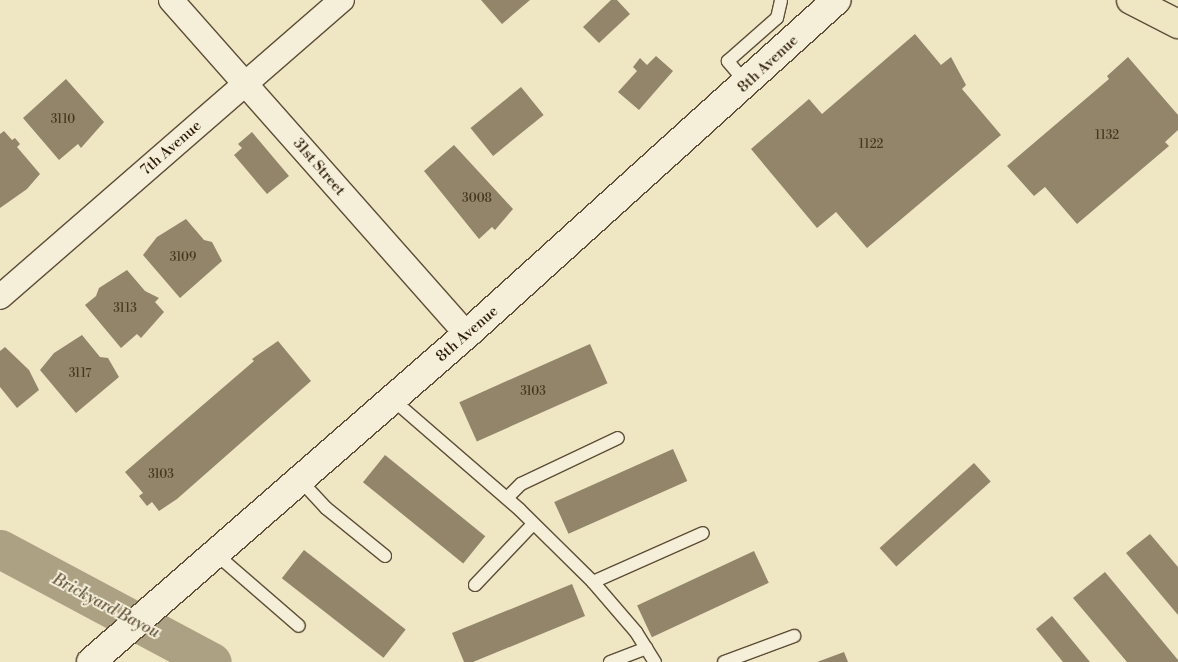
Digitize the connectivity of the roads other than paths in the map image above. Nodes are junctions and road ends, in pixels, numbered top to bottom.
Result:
1 (171, 0) edge
2 (342, 0) edge
3 (781, 0) edge
4 (837, 0) edge
5 (1132, 0) edge
6 (1178, 24) edge
7 (246, 83) junction
8 (747, 84) junction
9 (0, 297) edge
10 (466, 334) junction
11 (392, 399) junction
12 (618, 438) dead end
13 (300, 480) junction
14 (507, 498) junction
15 (533, 524) junction
16 (704, 532) dead end
17 (217, 555) junction
18 (385, 556) dead end
19 (593, 582) junction
20 (475, 585) dead end
21 (299, 626) dead end
22 (794, 636) dead end
23 (646, 648) junction
24 (92, 662) edge
25 (610, 662) edge
26 (655, 662) edge
27 (724, 662) edge

1 - 7 street, 31st Street
2 - 7 street, 7th Avenue
3 - 8 lane
4 - 8 street, 8th Avenue
5 - 6 main road
7 - 9 street, 7th Avenue
7 - 10 street, 31st Street
8 - 10 street, 8th Avenue
10 - 11 street, 8th Avenue
11 - 13 street, 8th Avenue
11 - 14 lane
12 - 14 lane
13 - 17 street, 8th Avenue
13 - 18 lane
14 - 15 lane
15 - 19 lane
15 - 20 lane
16 - 19 lane
17 - 21 lane
17 - 24 street, 8th Avenue
19 - 23 lane
22 - 27 lane
23 - 25 lane
23 - 26 lane

